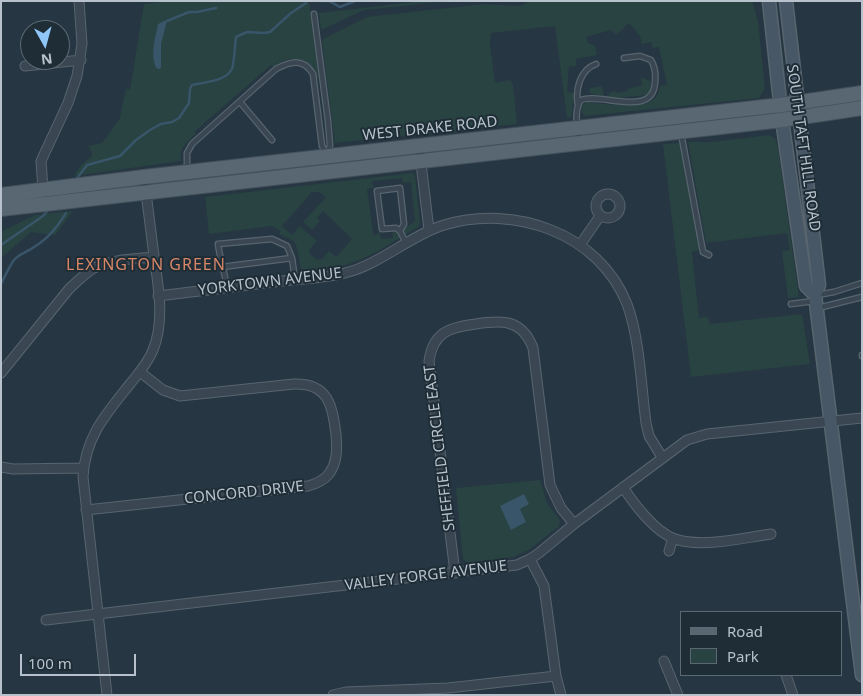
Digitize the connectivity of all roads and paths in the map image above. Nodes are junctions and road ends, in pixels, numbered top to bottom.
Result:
1 (79, 1) edge
2 (768, 1) edge
3 (786, 1) edge
4 (314, 14) dead end
5 (624, 58) dead end
6 (80, 60) junction
7 (70, 61) edge
8 (596, 64) dead end
9 (862, 93) edge
10 (240, 102) junction
11 (799, 103) junction
12 (578, 105) junction
13 (781, 105) junction
14 (862, 108) edge
15 (801, 118) junction
16 (782, 120) junction
17 (578, 129) junction
18 (681, 132) junction
19 (272, 140) dead end
20 (580, 143) junction
21 (419, 147) junction
22 (328, 157) junction
23 (421, 162) junction
24 (329, 171) junction
25 (188, 172) junction
26 (144, 177) junction
27 (146, 192) junction
28 (48, 194) junction
29 (1, 195) edge
30 (1, 209) edge
31 (600, 216) dead end
32 (429, 230) junction
33 (400, 231) junction
34 (406, 244) junction
35 (580, 246) junction
36 (709, 255) dead end
37 (154, 257) junction
38 (292, 258) junction
39 (222, 266) junction
40 (295, 280) junction
41 (862, 283) edge
42 (227, 288) junction
43 (158, 296) junction
44 (862, 297) edge
45 (816, 301) junction
46 (791, 304) dead end
47 (140, 372) junction
48 (1, 373) edge
49 (862, 418) edge
50 (830, 422) junction
51 (662, 457) junction
52 (1, 467) edge
53 (83, 468) junction
54 (623, 487) junction
55 (86, 510) junction
56 (574, 524) junction
57 (771, 534) dead end
58 (673, 538) junction
59 (669, 551) dead end
60 (530, 559) junction
61 (455, 573) junction
62 (97, 614) junction
63 (46, 620) dead end
64 (664, 662) dead end
65 (862, 675) edge
66 (556, 676) junction
67 (786, 676) edge
68 (449, 691) edge
69 (346, 694) edge
70 (107, 695) edge
71 (333, 695) edge
72 (561, 695) edge
73 (678, 695) edge
74 (793, 695) edge

1 - 6 street
2 - 13 main road, SOUTH TAFT HILL ROAD
3 - 11 main road, SOUTH TAFT HILL ROAD
4 - 22 lane
5 - 12 lane
6 - 7 street
6 - 28 street
8 - 12 lane
9 - 11 main road, WEST DRAKE ROAD
10 - 19 lane
10 - 22 lane
10 - 25 lane
11 - 13 main road, WEST DRAKE ROAD
11 - 15 main road, SOUTH TAFT HILL ROAD
12 - 17 lane
13 - 16 main road, SOUTH TAFT HILL ROAD
13 - 17 main road, WEST DRAKE ROAD
14 - 15 main road, WEST DRAKE ROAD
15 - 16 main road, WEST DRAKE ROAD
15 - 45 main road, SOUTH TAFT HILL ROAD
16 - 18 main road, WEST DRAKE ROAD
16 - 45 main road, SOUTH TAFT HILL ROAD
17 - 20 lane
17 - 21 main road, WEST DRAKE ROAD
18 - 20 main road, WEST DRAKE ROAD
18 - 36 lane
20 - 23 main road, WEST DRAKE ROAD
21 - 22 main road, WEST DRAKE ROAD
21 - 23 street
22 - 24 lane
22 - 25 main road, WEST DRAKE ROAD
23 - 24 main road, WEST DRAKE ROAD
23 - 32 street
24 - 27 main road, WEST DRAKE ROAD
25 - 26 main road, WEST DRAKE ROAD
26 - 27 street
26 - 28 main road, WEST DRAKE ROAD
27 - 28 main road, WEST DRAKE ROAD
27 - 37 street
28 - 29 main road, WEST DRAKE ROAD
28 - 30 main road, WEST DRAKE ROAD
31 - 35 street
32 - 34 street, YORKTOWN AVENUE
32 - 35 street, YORKTOWN AVENUE
33 - 33 lane
33 - 34 lane
34 - 40 street, YORKTOWN AVENUE
35 - 51 street, YORKTOWN AVENUE
37 - 43 street
37 - 48 street
38 - 39 lane
38 - 39 lane
38 - 40 lane
39 - 42 lane
40 - 42 street, YORKTOWN AVENUE
41 - 45 lane
42 - 43 street, YORKTOWN AVENUE
43 - 47 street
44 - 45 lane
45 - 46 lane
45 - 50 main road, SOUTH TAFT HILL ROAD
47 - 53 street
47 - 55 street, CONCORD DRIVE
49 - 50 street, VALLEY FORGE AVENUE
50 - 51 street, VALLEY FORGE AVENUE
50 - 65 main road, SOUTH TAFT HILL ROAD
51 - 54 street, VALLEY FORGE AVENUE
52 - 53 street
53 - 55 street
54 - 56 street, VALLEY FORGE AVENUE
54 - 58 street
55 - 62 street
56 - 60 street, VALLEY FORGE AVENUE
56 - 61 street, SHEFFIELD CIRCLE EAST
57 - 58 street
58 - 59 street
60 - 61 street, VALLEY FORGE AVENUE
60 - 66 street
61 - 62 street, VALLEY FORGE AVENUE
62 - 63 street, VALLEY FORGE AVENUE
62 - 70 street
64 - 73 street
66 - 68 street
66 - 72 street
67 - 74 street
68 - 69 street
69 - 71 street

